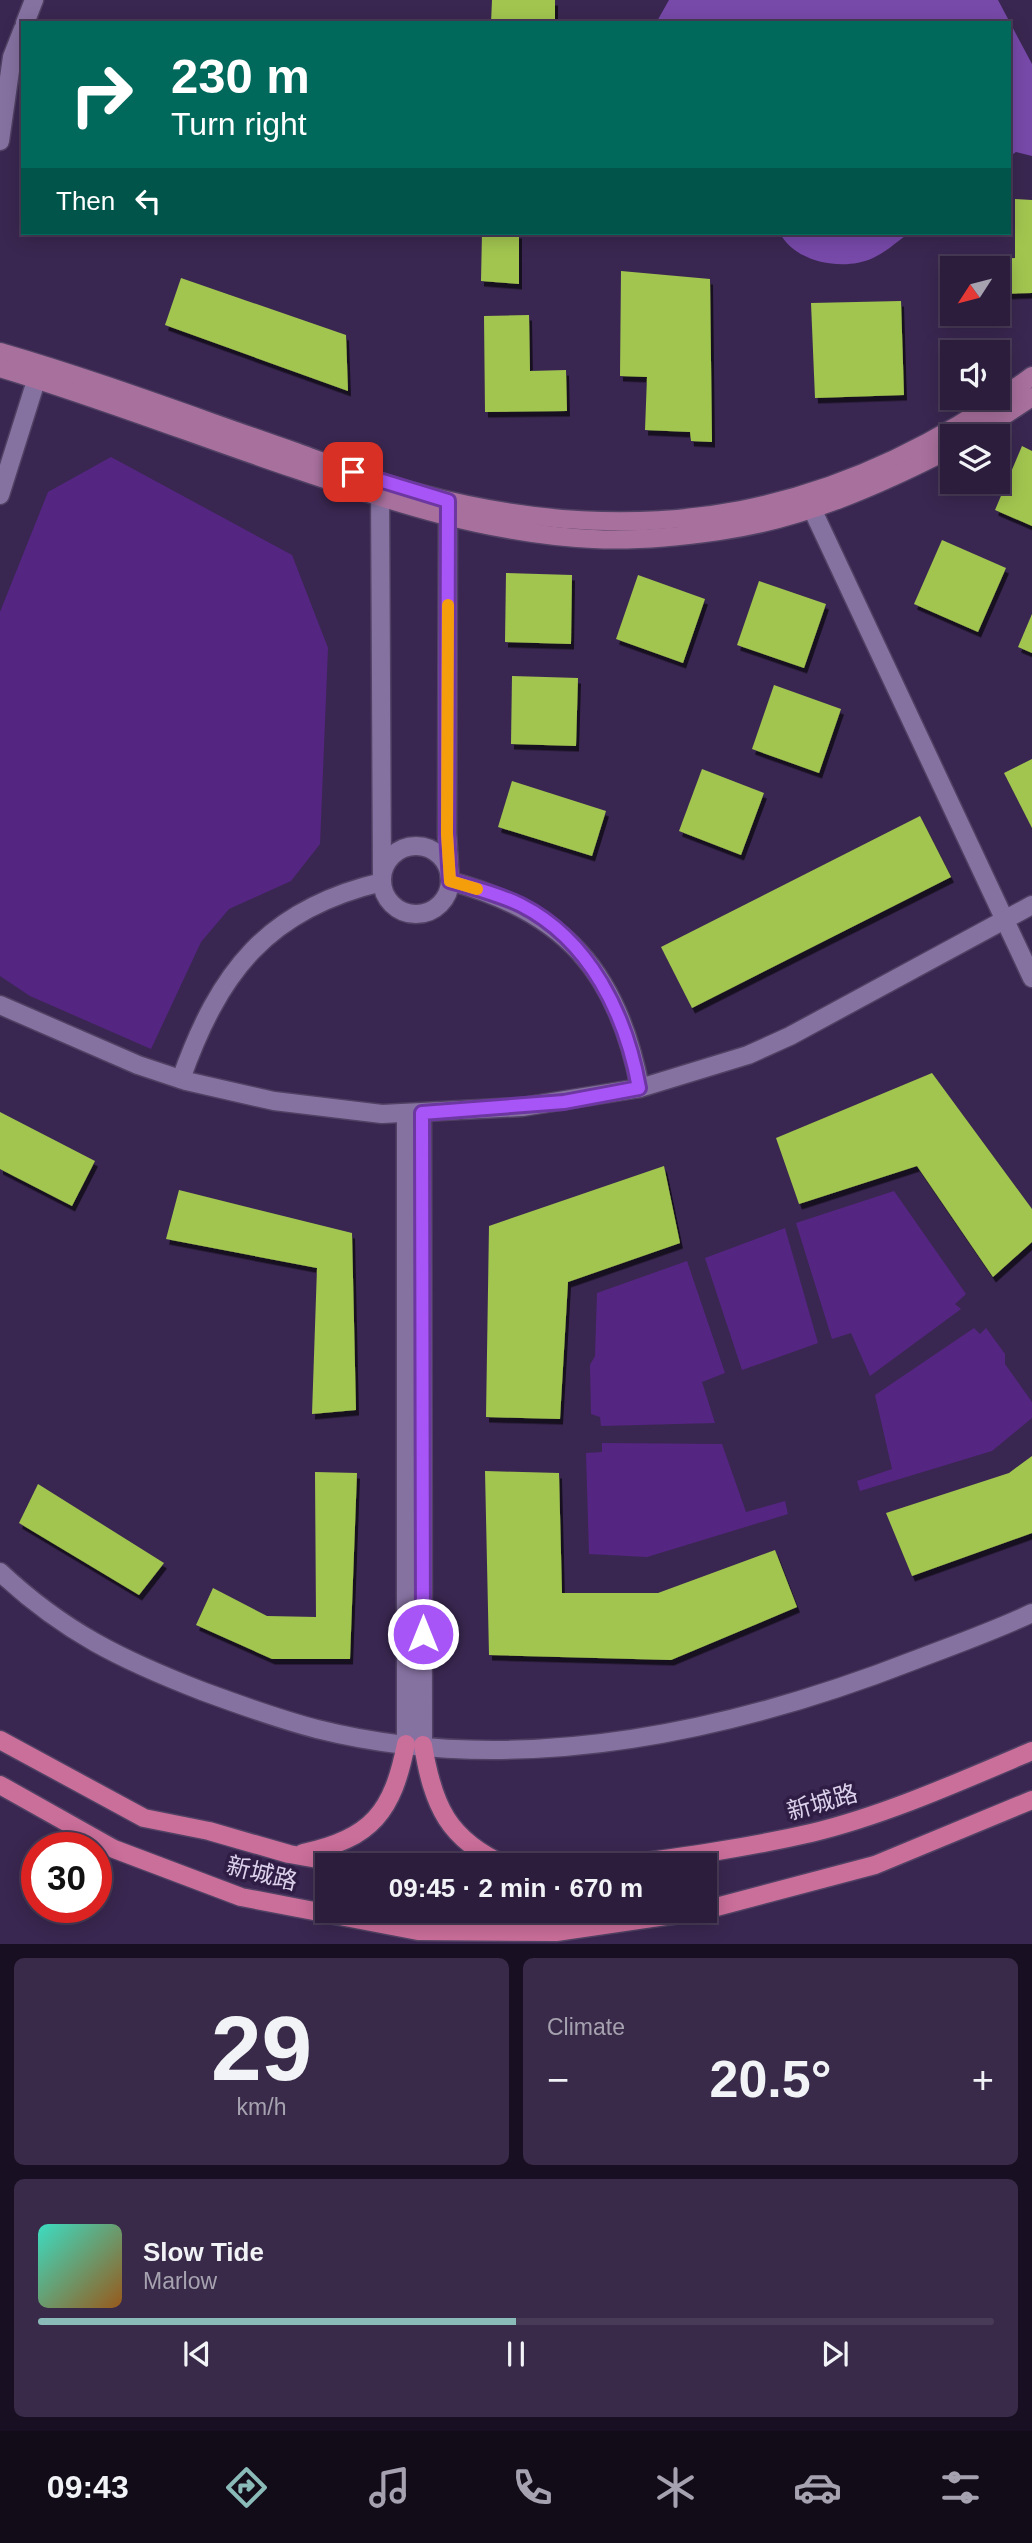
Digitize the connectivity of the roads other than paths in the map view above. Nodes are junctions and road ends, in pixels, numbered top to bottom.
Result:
1 (34, 0) edge
2 (26, 21) edge
3 (21, 34) edge
4 (0, 141) edge
5 (0, 352) edge
6 (0, 368) edge
7 (39, 372) junction
8 (1032, 376) edge
9 (1032, 397) edge
10 (991, 424) edge
11 (940, 454) edge
12 (380, 490) junction
13 (0, 495) edge
14 (809, 502) junction
15 (448, 509) junction
16 (450, 881) junction
17 (382, 882) junction
18 (1032, 905) edge
19 (1005, 919) junction
20 (1032, 978) edge
21 (0, 1005) edge
22 (181, 1079) junction
23 (639, 1088) junction
24 (414, 1114) junction
25 (0, 1572) edge
26 (1032, 1613) edge
27 (0, 1740) edge
28 (414, 1745) junction
29 (1032, 1751) edge
30 (0, 1785) edge
31 (1032, 1800) edge
32 (486, 1853) edge
33 (705, 1853) edge
34 (289, 1854) junction
35 (315, 1859) edge
36 (717, 1907) edge
37 (315, 1911) edge
38 (376, 1923) edge
39 (618, 1923) edge

1 - 2 street
3 - 4 street
5 - 7 main road
6 - 7 main road
7 - 12 main road
7 - 13 street
8 - 14 main road
9 - 10 main road
11 - 14 main road
12 - 15 main road
12 - 17 street
14 - 15 main road
14 - 19 street
15 - 16 street
16 - 17 street
16 - 17 street
16 - 23 street
17 - 22 street
18 - 19 street
19 - 20 street
19 - 23 street
21 - 22 street
22 - 24 street
23 - 24 street
24 - 28 street
25 - 28 street
26 - 28 street
27 - 34 main road, 新城路
28 - 32 main road
28 - 34 main road
29 - 33 main road, 新城路
30 - 37 main road, 新城路
31 - 36 main road
34 - 35 main road, 新城路
38 - 39 main road, 新城路

